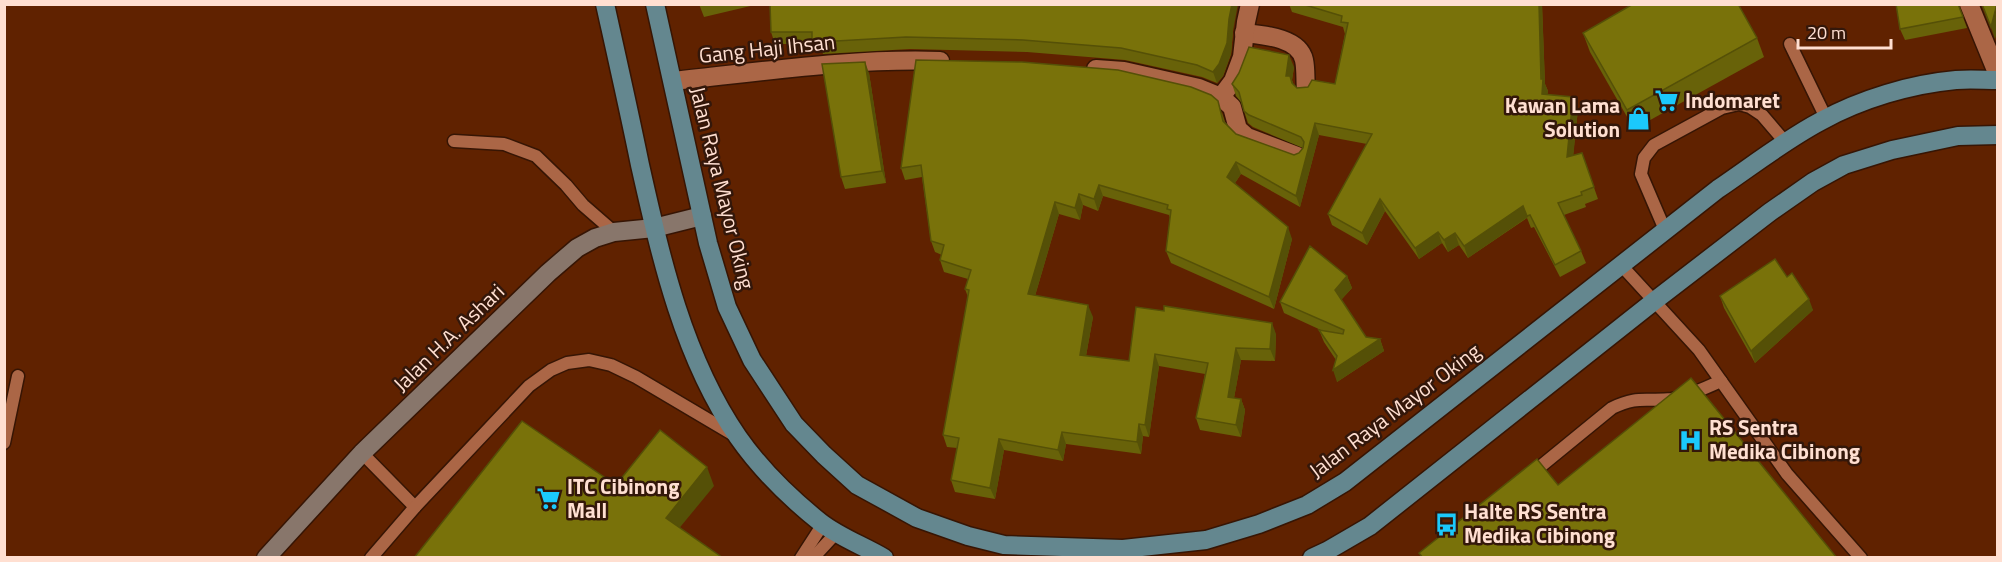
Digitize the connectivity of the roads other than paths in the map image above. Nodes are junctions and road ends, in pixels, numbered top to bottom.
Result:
1 (605, 4) edge
2 (655, 4) edge
3 (1250, 4) edge
4 (1969, 4) edge
5 (1244, 33) junction
6 (1790, 44) dead end
7 (957, 61) edge
8 (1081, 68) edge
9 (1998, 78) edge
10 (673, 81) junction
11 (1306, 89) edge
12 (1221, 97) junction
13 (1826, 118) junction
14 (1998, 135) edge
15 (454, 141) dead end
16 (1786, 143) junction
17 (1297, 156) edge
18 (702, 216) junction
19 (654, 228) junction
20 (1665, 230) junction
21 (614, 232) junction
22 (1621, 265) junction
23 (1653, 302) junction
24 (18, 376) dead end
25 (1721, 381) junction
26 (738, 437) junction
27 (4, 443) edge
28 (362, 453) junction
29 (1521, 483) edge
30 (415, 507) junction
31 (830, 528) junction
32 (1323, 555) edge
33 (266, 558) edge
34 (371, 558) edge
35 (801, 558) edge
36 (813, 558) edge
37 (884, 558) edge
38 (1861, 558) edge

1 - 19 main road
2 - 10 main road, Jalan Raya Mayor Oking
3 - 5 street
4 - 9 street
5 - 11 street
5 - 12 street
6 - 13 lane
7 - 10 street, Gang Haji Ihsan
8 - 12 street
9 - 13 main road, Jalan Raya Mayor Oking
10 - 18 main road, Jalan Raya Mayor Oking
12 - 17 street
13 - 16 main road, Jalan Raya Mayor Oking
14 - 23 main road
15 - 21 lane
16 - 20 main road, Jalan Raya Mayor Oking
16 - 20 lane
18 - 19 street, Jalan H.A. Ashari
18 - 22 main road, Jalan Raya Mayor Oking
19 - 21 street, Jalan H.A. Ashari
19 - 26 main road
20 - 22 main road, Jalan Raya Mayor Oking
21 - 28 street, Jalan H.A. Ashari
22 - 23 lane
23 - 25 lane
23 - 32 main road
24 - 27 lane
25 - 29 lane
25 - 38 lane
26 - 30 lane
26 - 31 main road
28 - 30 lane
28 - 33 street, Jalan H.A. Ashari
30 - 34 lane
31 - 35 lane
31 - 36 lane
31 - 37 main road

